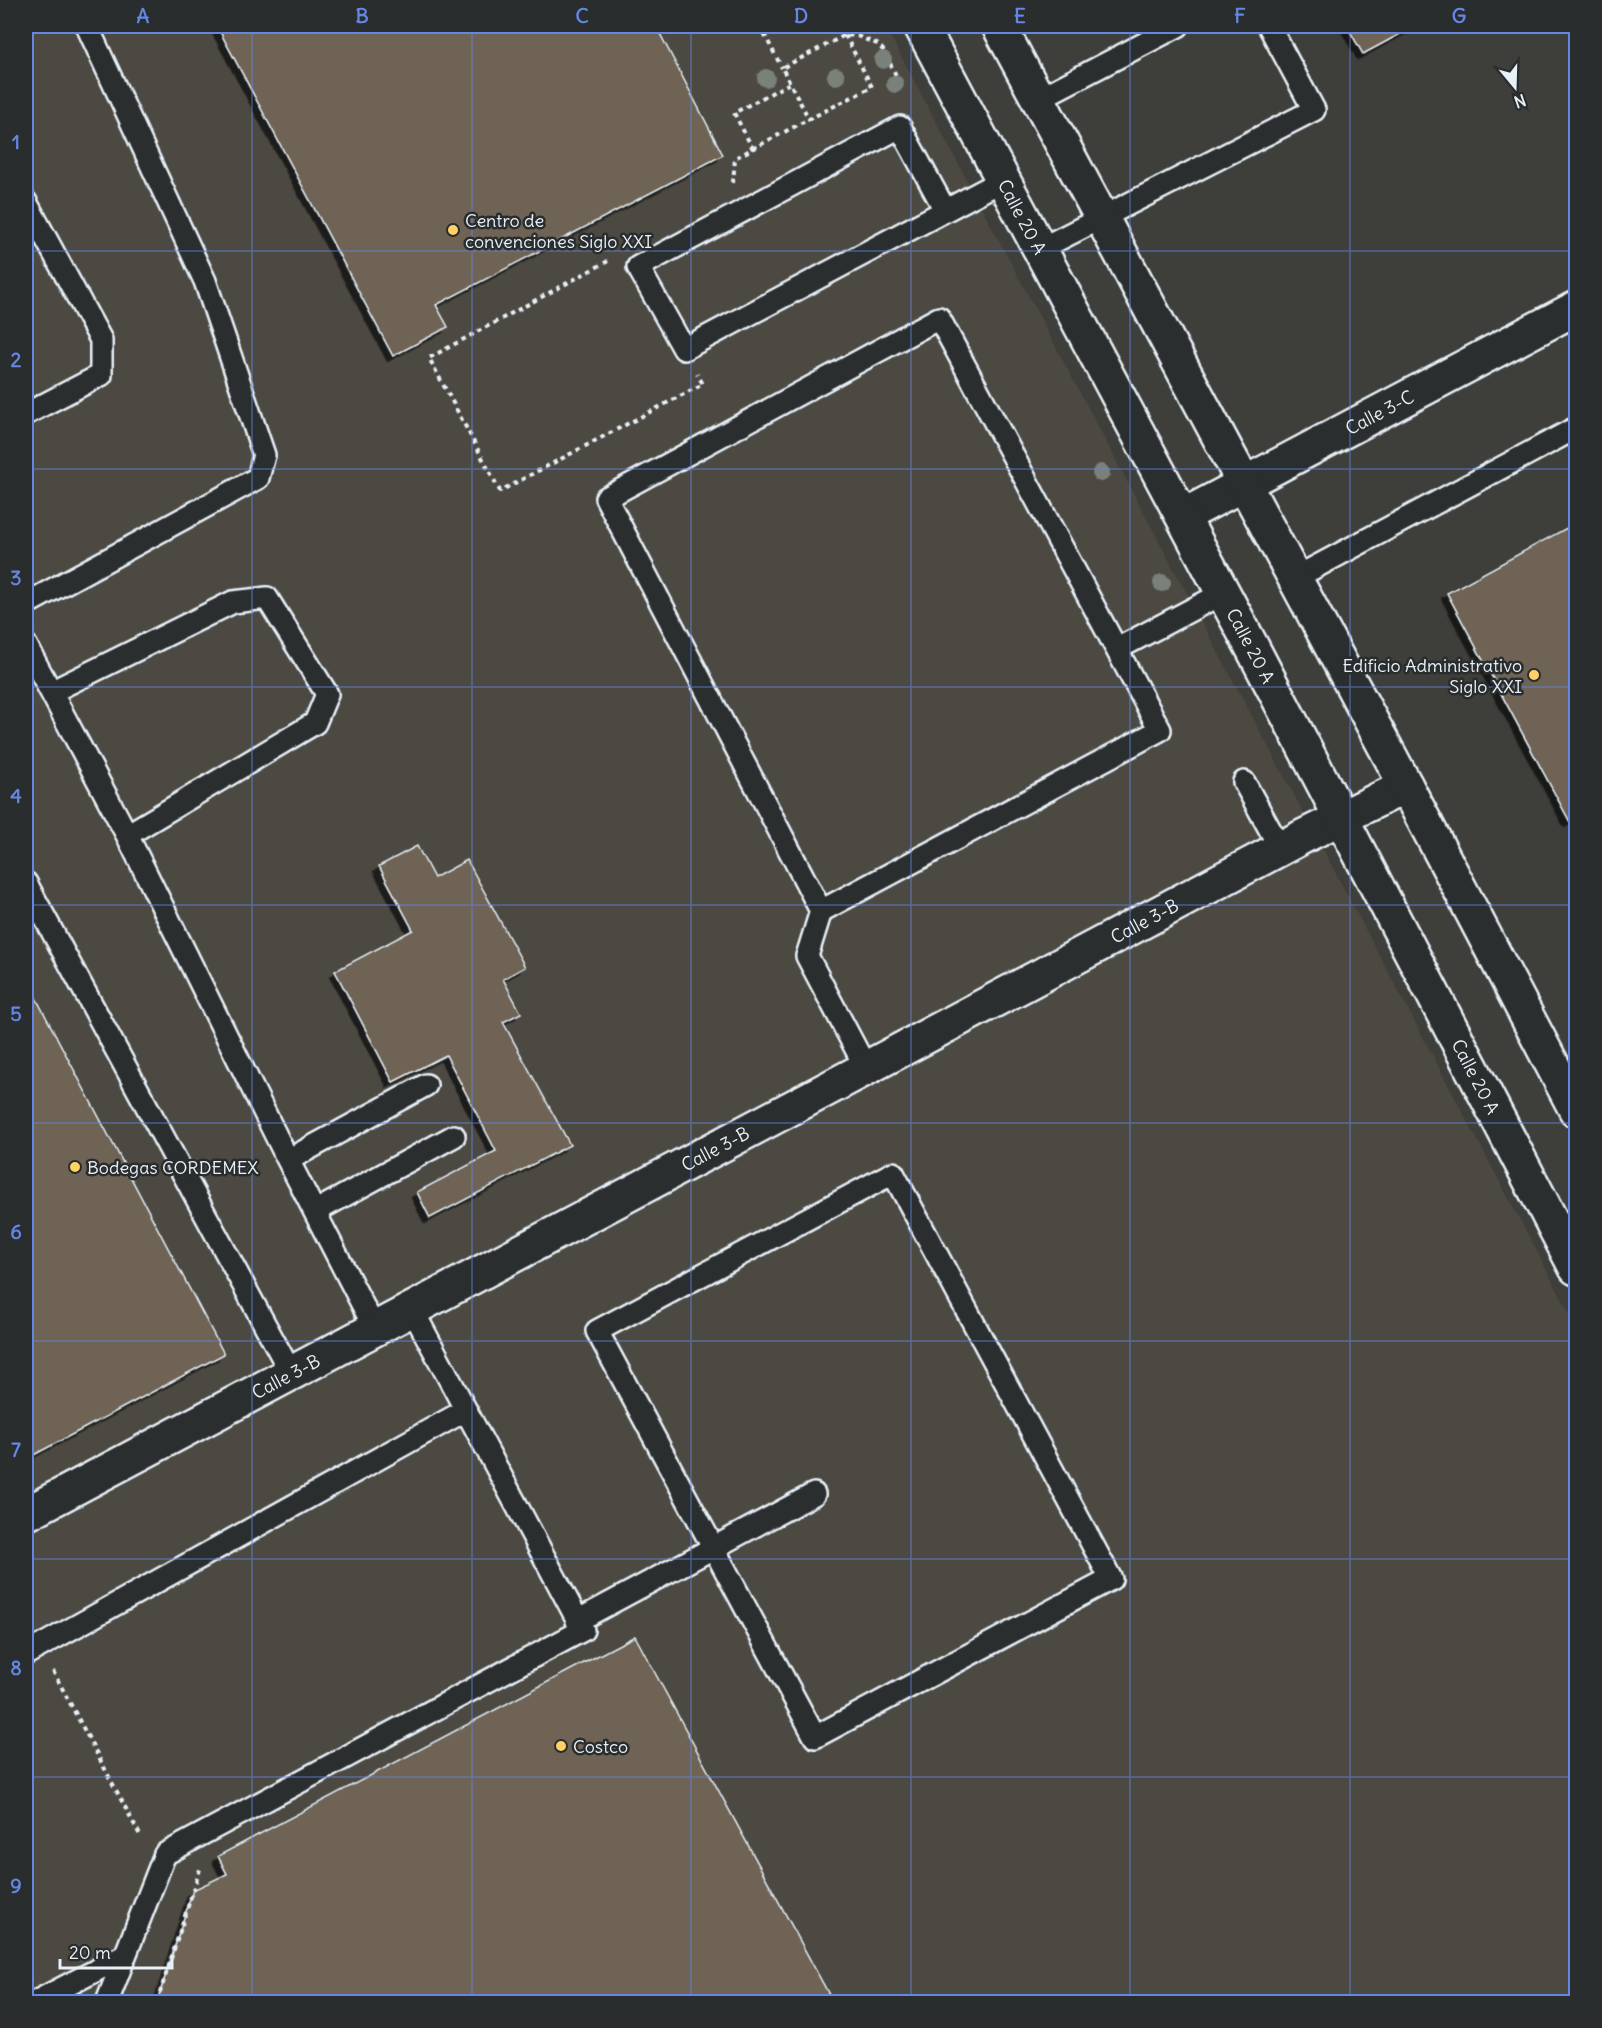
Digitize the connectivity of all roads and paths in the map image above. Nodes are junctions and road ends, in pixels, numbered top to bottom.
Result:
1 (87, 26) edge
2 (670, 26) edge
3 (760, 26) edge
4 (921, 26) edge
5 (999, 26) edge
6 (1178, 26) edge
7 (1269, 26) edge
8 (658, 31) dead end
9 (845, 35) junction
10 (782, 68) junction
11 (790, 83) junction
12 (900, 83) dead end
13 (1038, 99) junction
14 (809, 119) junction
15 (753, 149) junction
16 (1003, 180) junction
17 (732, 193) dead end
18 (26, 202) edge
19 (945, 210) junction
20 (1101, 217) junction
21 (1040, 249) junction
22 (618, 255) dead end
23 (1576, 308) edge
24 (703, 384) dead end
25 (26, 414) edge
26 (1576, 429) edge
27 (1245, 485) junction
28 (1183, 516) junction
29 (1295, 579) junction
30 (1223, 593) junction
31 (26, 604) edge
32 (26, 645) edge
33 (1117, 649) junction
34 (51, 692) junction
35 (1244, 782) dead end
36 (1406, 786) junction
37 (1341, 816) junction
38 (127, 835) junction
39 (1280, 849) junction
40 (26, 883) edge
41 (821, 910) junction
42 (866, 1068) junction
43 (426, 1085) dead end
44 (1576, 1110) edge
45 (454, 1136) dead end
46 (288, 1160) junction
47 (316, 1211) junction
48 (1576, 1268) edge
49 (412, 1309) junction
50 (375, 1329) junction
51 (291, 1372) junction
52 (466, 1410) junction
53 (814, 1494) dead end
54 (26, 1514) edge
55 (713, 1547) junction
56 (577, 1621) junction
57 (26, 1654) edge
58 (49, 1663) dead end
59 (143, 1841) dead end
60 (203, 1859) dead end
61 (124, 1956) junction
62 (34, 2002) edge
63 (107, 2002) edge
64 (158, 2002) edge

1 - 31 lane
2 - 8 path
3 - 10 path
4 - 16 street, Calle 20 A
5 - 13 street
6 - 13 lane
7 - 20 lane
9 - 10 path
9 - 12 path
9 - 14 path
10 - 11 path
11 - 14 path
11 - 15 path
13 - 20 street
14 - 15 path
15 - 17 path
16 - 19 lane
16 - 21 street, Calle 20 A
18 - 25 lane
19 - 19 lane
20 - 21 lane
20 - 27 street
21 - 28 street, Calle 20 A
22 - 24 path
23 - 27 street, Calle 3-C
26 - 29 lane
27 - 28 street, Calle 3-C
27 - 29 street
28 - 30 street, Calle 20 A
29 - 36 street
30 - 33 lane
30 - 37 street, Calle 20 A
32 - 34 lane
33 - 41 lane
33 - 41 lane
34 - 38 lane
34 - 38 lane
35 - 39 lane
36 - 37 street, Calle 3-B
36 - 44 street
37 - 39 street, Calle 3-B
37 - 48 street, Calle 20 A
38 - 46 lane
39 - 42 street, Calle 3-B
40 - 51 lane
41 - 42 lane
42 - 49 street, Calle 3-B
43 - 46 lane
45 - 47 lane
46 - 47 lane
47 - 50 lane
49 - 50 street, Calle 3-B
49 - 52 lane
50 - 51 street, Calle 3-B
51 - 54 street, Calle 3-B
52 - 56 lane
52 - 57 lane
53 - 55 lane
55 - 55 lane
55 - 56 lane
56 - 61 lane
58 - 59 path
60 - 64 path
61 - 62 lane
61 - 63 lane

